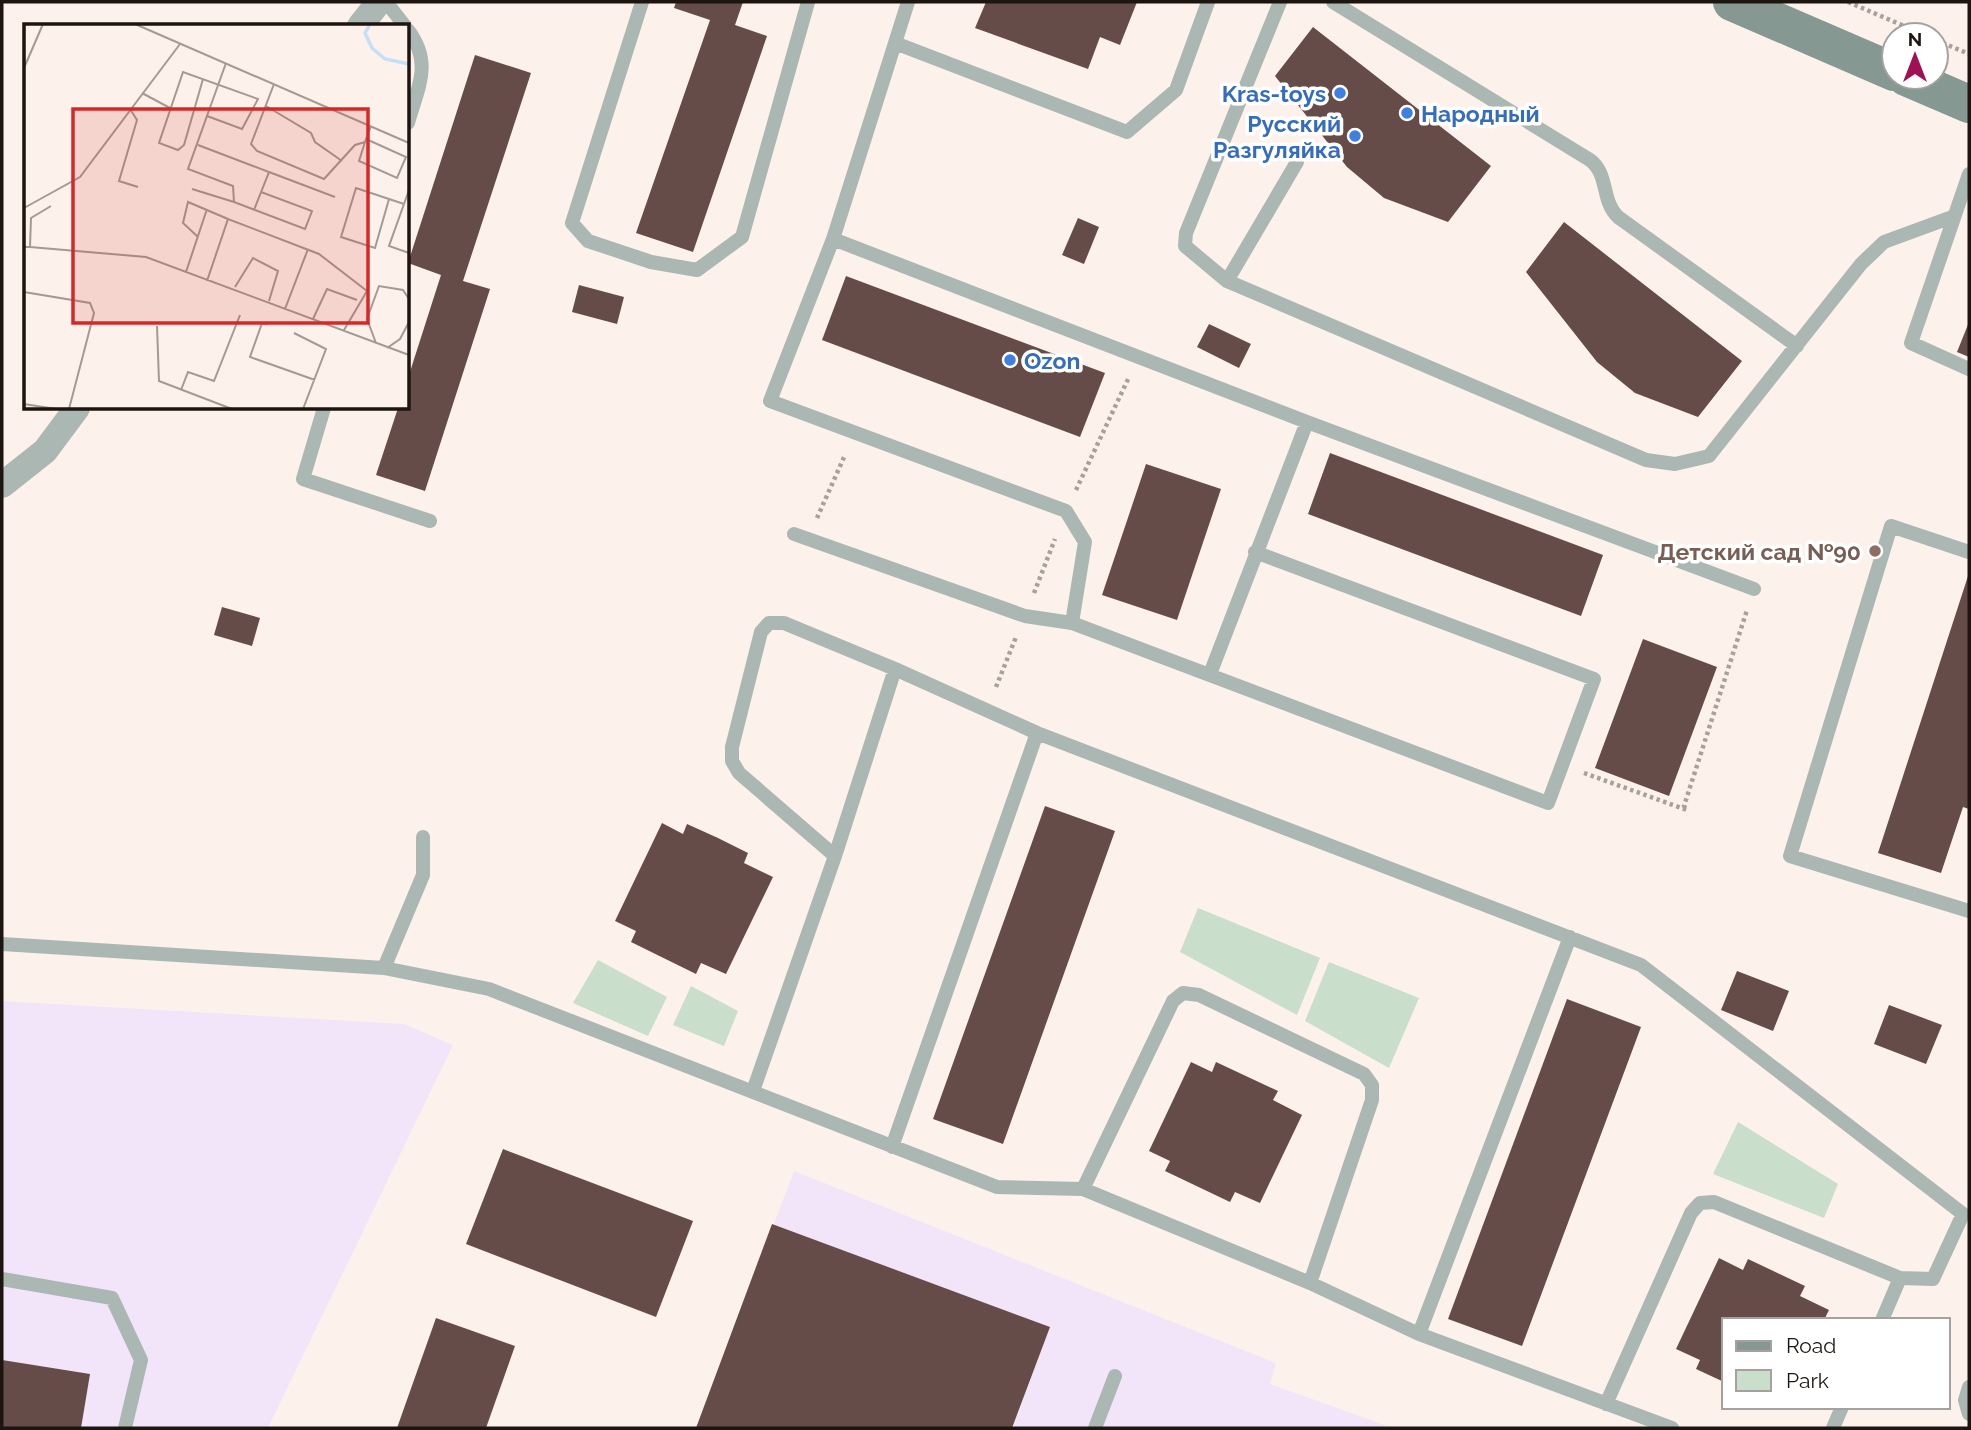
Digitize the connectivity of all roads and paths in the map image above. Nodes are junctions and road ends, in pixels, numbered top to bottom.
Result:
1 (379, 2) edge
2 (386, 2) edge
3 (642, 2) edge
4 (808, 2) edge
5 (908, 2) edge
6 (1208, 2) edge
7 (1280, 2) edge
8 (1333, 2) edge
9 (1732, 2) edge
10 (1848, 2) edge
11 (1892, 21) edge
12 (362, 24) edge
13 (403, 24) edge
14 (410, 33) edge
15 (895, 43) junction
16 (1950, 46) edge
17 (1969, 54) edge
18 (1880, 66) edge
19 (1939, 91) edge
20 (1969, 104) edge
21 (410, 116) edge
22 (1297, 162) dead end
23 (1969, 174) edge
24 (1964, 200) edge
25 (1952, 217) junction
26 (833, 239) junction
27 (1227, 281) junction
28 (1797, 346) junction
29 (1969, 369) edge
30 (76, 410) edge
31 (323, 410) edge
32 (1307, 422) junction
33 (855, 432) junction
34 (2, 485) edge
35 (430, 521) dead end
36 (801, 537) joint
37 (1255, 552) junction
38 (1969, 552) edge
39 (1754, 589) joint
40 (1072, 623) junction
41 (895, 668) junction
42 (1210, 674) junction
43 (1037, 733) junction
44 (1562, 765) junction
45 (423, 836) dead end
46 (835, 856) junction
47 (1969, 911) edge
48 (1570, 937) junction
49 (2, 944) edge
50 (384, 968) junction
51 (753, 1091) junction
52 (892, 1147) junction
53 (1083, 1189) junction
54 (1900, 1278) junction
55 (2, 1279) edge
56 (1310, 1283) junction
57 (1883, 1318) edge
58 (1419, 1334) junction
59 (1115, 1376) dead end
60 (1969, 1387) edge
61 (1606, 1404) junction
62 (1841, 1409) edge
63 (1969, 1413) edge
64 (125, 1428) edge
65 (1095, 1428) edge
66 (1672, 1428) edge
67 (1833, 1428) edge

1 - 12 street
2 - 13 lane
3 - 4 lane
5 - 15 lane
6 - 15 lane
7 - 27 lane
8 - 28 lane
9 - 18 main road
10 - 11 path
14 - 21 lane
15 - 26 lane
16 - 17 path
19 - 20 main road
22 - 27 lane
23 - 24 lane
24 - 25 lane
25 - 28 lane
25 - 29 lane
26 - 32 lane
26 - 33 lane
27 - 28 lane
30 - 34 street
31 - 35 lane
32 - 37 lane
32 - 39 lane
33 - 36 path
33 - 40 lane
36 - 40 lane
37 - 42 lane
37 - 44 lane
38 - 47 lane
39 - 44 path
40 - 42 lane
41 - 43 lane
41 - 46 lane
41 - 46 lane
42 - 44 lane
43 - 48 lane
43 - 52 lane
45 - 50 lane
46 - 51 lane
48 - 54 lane
48 - 58 lane
49 - 50 lane
50 - 51 lane
51 - 52 lane
52 - 53 lane
53 - 56 lane
53 - 56 lane
54 - 57 lane
54 - 61 lane
55 - 64 lane
56 - 58 lane
58 - 61 lane
59 - 65 lane
60 - 63 lane
61 - 66 lane
62 - 67 lane

